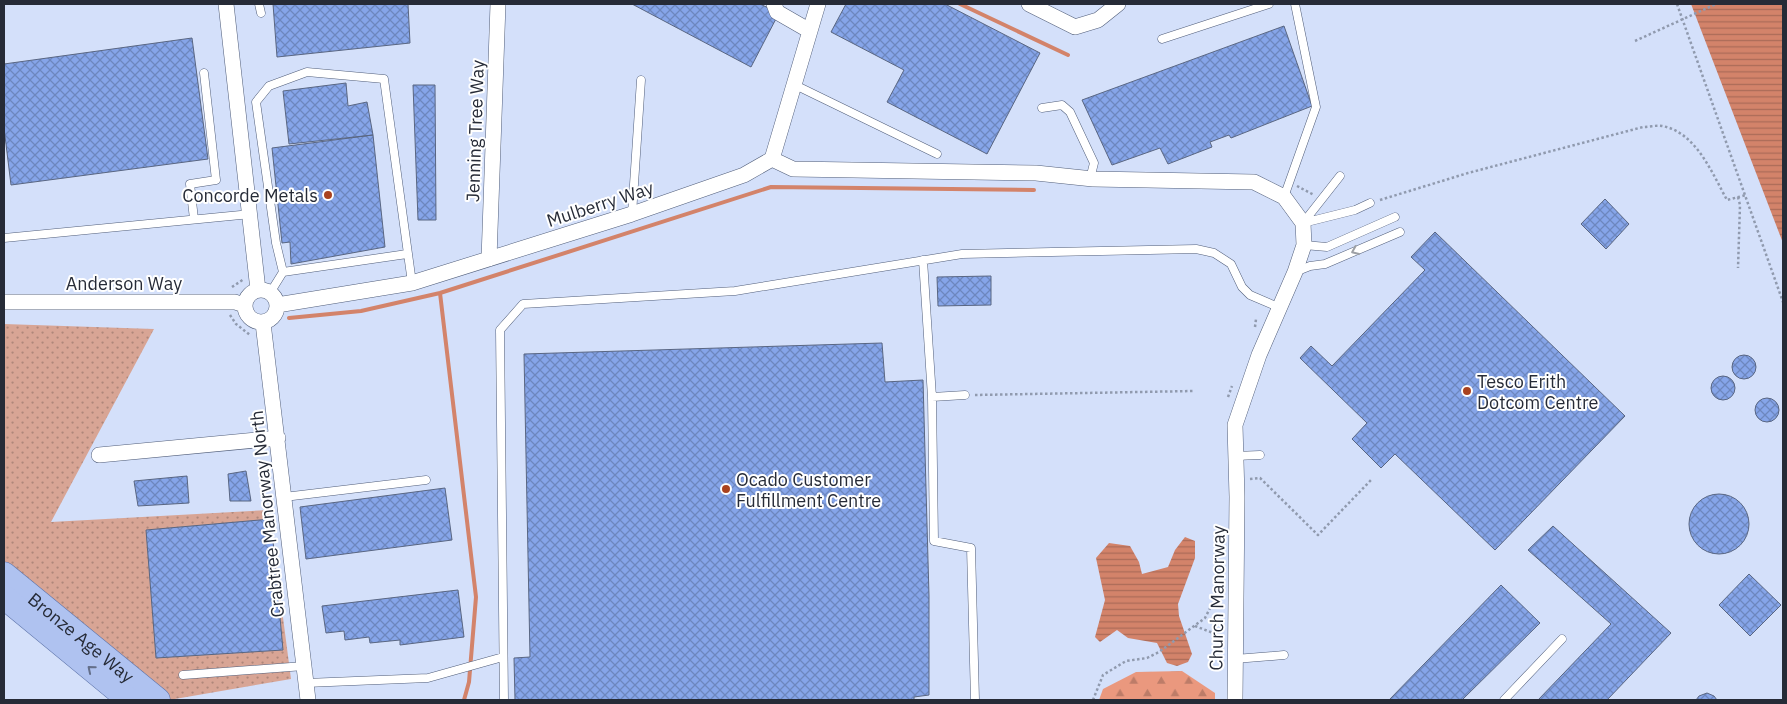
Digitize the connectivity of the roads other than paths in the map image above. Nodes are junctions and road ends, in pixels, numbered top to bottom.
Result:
1 (226, 4) edge
2 (259, 4) edge
3 (498, 4) edge
4 (774, 4) edge
5 (818, 4) edge
6 (1029, 4) edge
7 (1118, 4) edge
8 (1269, 4) edge
9 (1295, 4) edge
10 (261, 13) dead end
11 (810, 31) junction
12 (1162, 39) dead end
13 (204, 73) dead end
14 (641, 80) dead end
15 (793, 84) junction
16 (1042, 108) dead end
17 (937, 154) dead end
18 (772, 159) junction
19 (1340, 176) dead end
20 (1090, 179) junction
21 (1284, 197) junction
22 (1370, 203) road end
23 (251, 214) junction
24 (632, 214) junction
25 (1395, 217) dead end
26 (194, 219) junction
27 (1303, 223) junction
28 (1400, 232) dead end
29 (4, 238) edge
30 (1304, 245) junction
31 (407, 254) junction
32 (489, 259) junction
33 (923, 260) junction
34 (283, 272) junction
35 (1295, 272) junction
36 (412, 283) junction
37 (269, 296) junction
38 (4, 302) edge
39 (244, 305) junction
40 (1278, 307) junction
41 (263, 323) junction
42 (965, 396) road end
43 (932, 397) junction
44 (278, 438) junction
45 (100, 455) dead end
46 (1260, 455) dead end
47 (1235, 456) junction
48 (426, 480) dead end
49 (284, 497) junction
50 (4, 574) edge
51 (4, 597) edge
52 (1562, 639) dead end
53 (1284, 655) dead end
54 (503, 657) junction
55 (1235, 659) junction
56 (304, 666) junction
57 (183, 675) dead end
58 (306, 682) junction
59 (129, 700) edge
60 (158, 700) edge
61 (308, 700) edge
62 (504, 700) edge
63 (975, 700) edge
64 (1235, 700) edge
65 (1504, 700) edge

1 - 23 street
2 - 10 lane
3 - 32 street, Jenning Tree Way
4 - 11 street
5 - 11 street
6 - 7 street
8 - 12 lane
9 - 21 lane
11 - 15 street
13 - 26 lane
14 - 24 lane
15 - 17 lane
15 - 18 street
16 - 20 lane
18 - 20 street
18 - 24 street, Mulberry Way
19 - 27 lane
20 - 21 street
21 - 27 street
22 - 27 lane
23 - 26 lane
23 - 37 street
24 - 32 street, Mulberry Way
25 - 30 lane
26 - 29 lane
27 - 30 street
28 -> 35 lane
30 - 35 street, Church Manorway
31 - 34 lane
31 - 34 lane
31 - 36 lane
32 - 36 street, Mulberry Way
33 - 40 lane
33 - 43 lane
33 - 54 lane
34 - 37 lane
35 - 40 street, Church Manorway
36 - 37 street, Mulberry Way
37 - 39 street
37 - 41 street
38 - 39 street, Anderson Way
39 - 41 street
40 - 47 street, Church Manorway
41 - 44 street, Crabtree Manorway North
42 - 43 lane
43 - 63 lane
44 - 45 street
44 - 49 street, Crabtree Manorway North
46 - 47 lane
47 - 55 street, Church Manorway
48 - 49 lane
49 - 56 street, Crabtree Manorway North
50 - 60 main road, Bronze Age Way
59 -> 51 main road, Bronze Age Way
52 - 65 lane
53 - 55 lane
54 - 58 lane
54 - 62 lane
55 - 64 street, Church Manorway
56 - 57 lane
56 - 58 street, Crabtree Manorway North
58 - 61 street, Crabtree Manorway North

